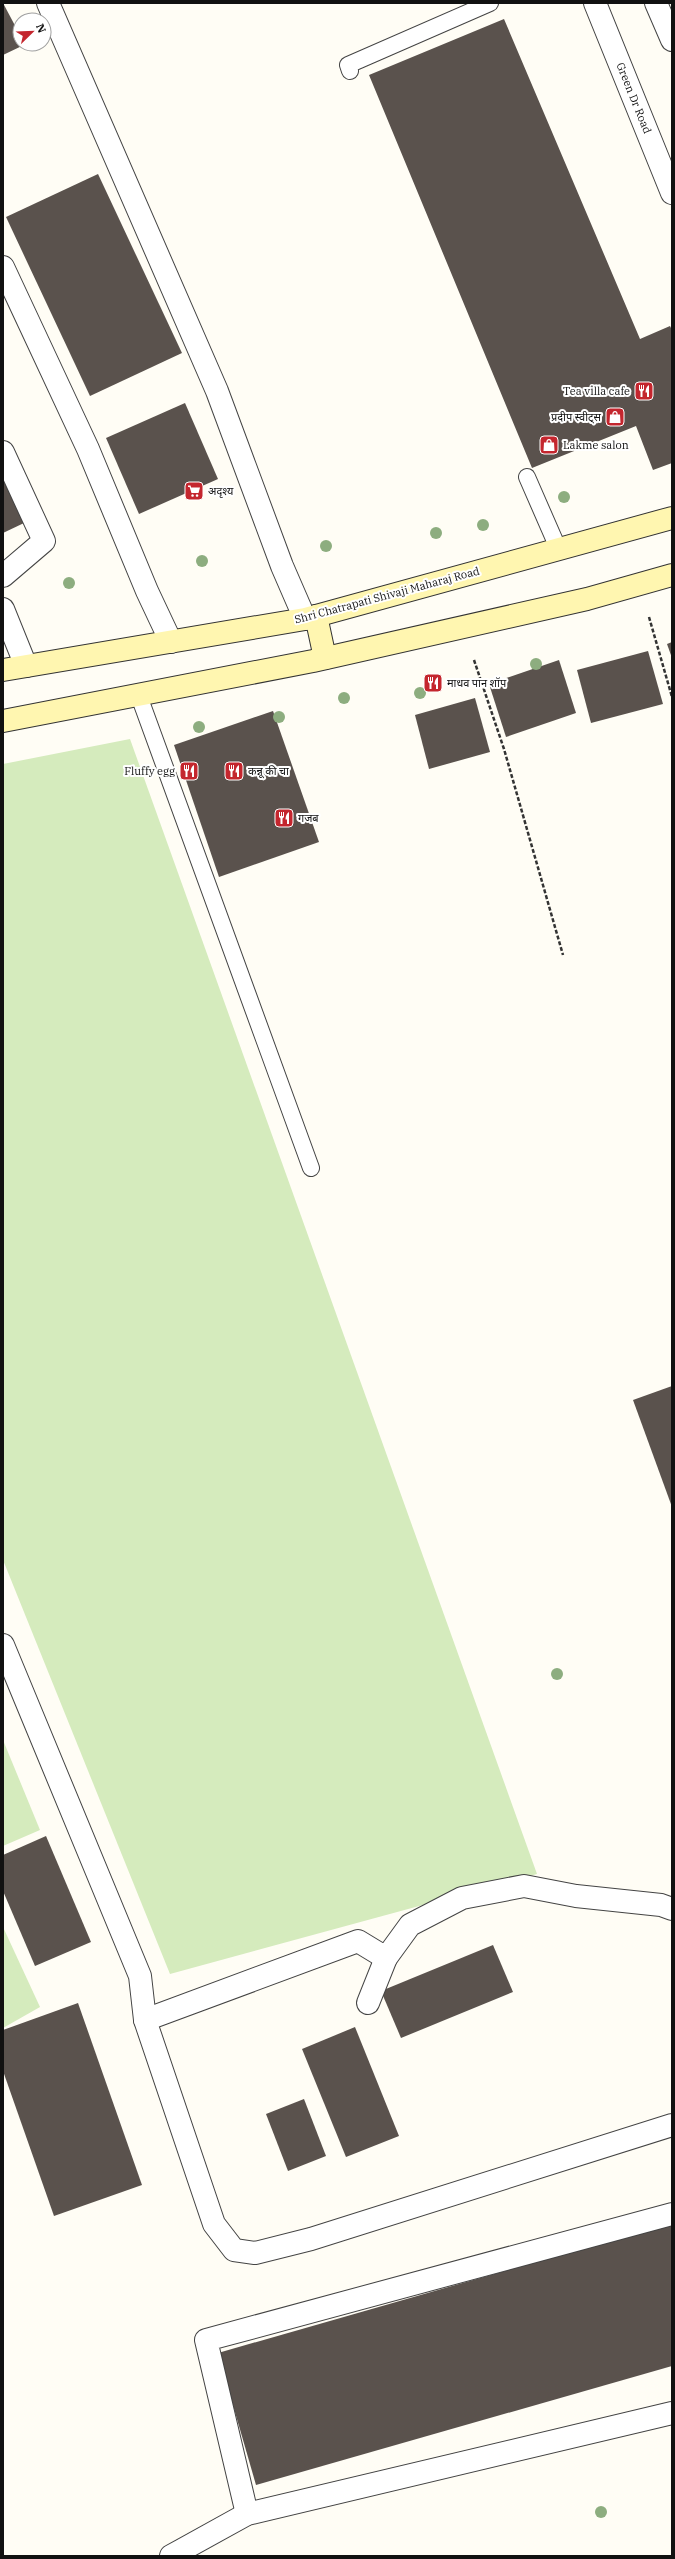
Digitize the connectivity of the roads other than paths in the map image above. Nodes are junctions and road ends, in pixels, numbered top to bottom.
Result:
1 (48, 3) edge
2 (490, 3) edge
3 (595, 3) edge
4 (656, 3) edge
5 (672, 40) edge
6 (350, 71) dead end
7 (668, 171) edge
8 (672, 193) edge
9 (3, 267) edge
10 (3, 452) edge
11 (527, 477) dead end
12 (672, 518) edge
13 (558, 548) junction
14 (672, 575) edge
15 (3, 576) edge
16 (3, 609) edge
17 (310, 618) junction
18 (171, 642) junction
19 (325, 658) junction
20 (26, 666) junction
21 (3, 670) edge
22 (139, 696) junction
23 (3, 721) edge
24 (311, 1168) dead end
25 (3, 1645) edge
26 (672, 1909) edge
27 (386, 1958) junction
28 (368, 2004) dead end
29 (145, 2020) junction
30 (672, 2125) edge
31 (672, 2214) edge
32 (672, 2413) edge
33 (248, 2514) junction
34 (171, 2556) edge

1 - 17 street
2 - 6 lane
3 - 7 street, Green Dr Road
4 - 5 street
7 - 8 street, Green Dr Road
9 - 18 street
10 - 15 street
11 - 13 lane
12 - 13 main road, Shri Chatrapati Shivaji Maharaj Road
13 - 17 main road, Shri Chatrapati Shivaji Maharaj Road
14 - 19 main road
16 - 20 street
17 - 18 main road, Shri Chatrapati Shivaji Maharaj Road
17 - 19 main road
18 - 20 main road, Shri Chatrapati Shivaji Maharaj Road
19 - 22 main road
20 - 21 main road, Shri Chatrapati Shivaji Maharaj Road
22 - 23 main road
22 - 24 lane
25 - 29 street
26 - 27 street
27 - 28 street
27 - 29 street
29 - 30 street
31 - 33 street
32 - 33 street
33 - 34 street

